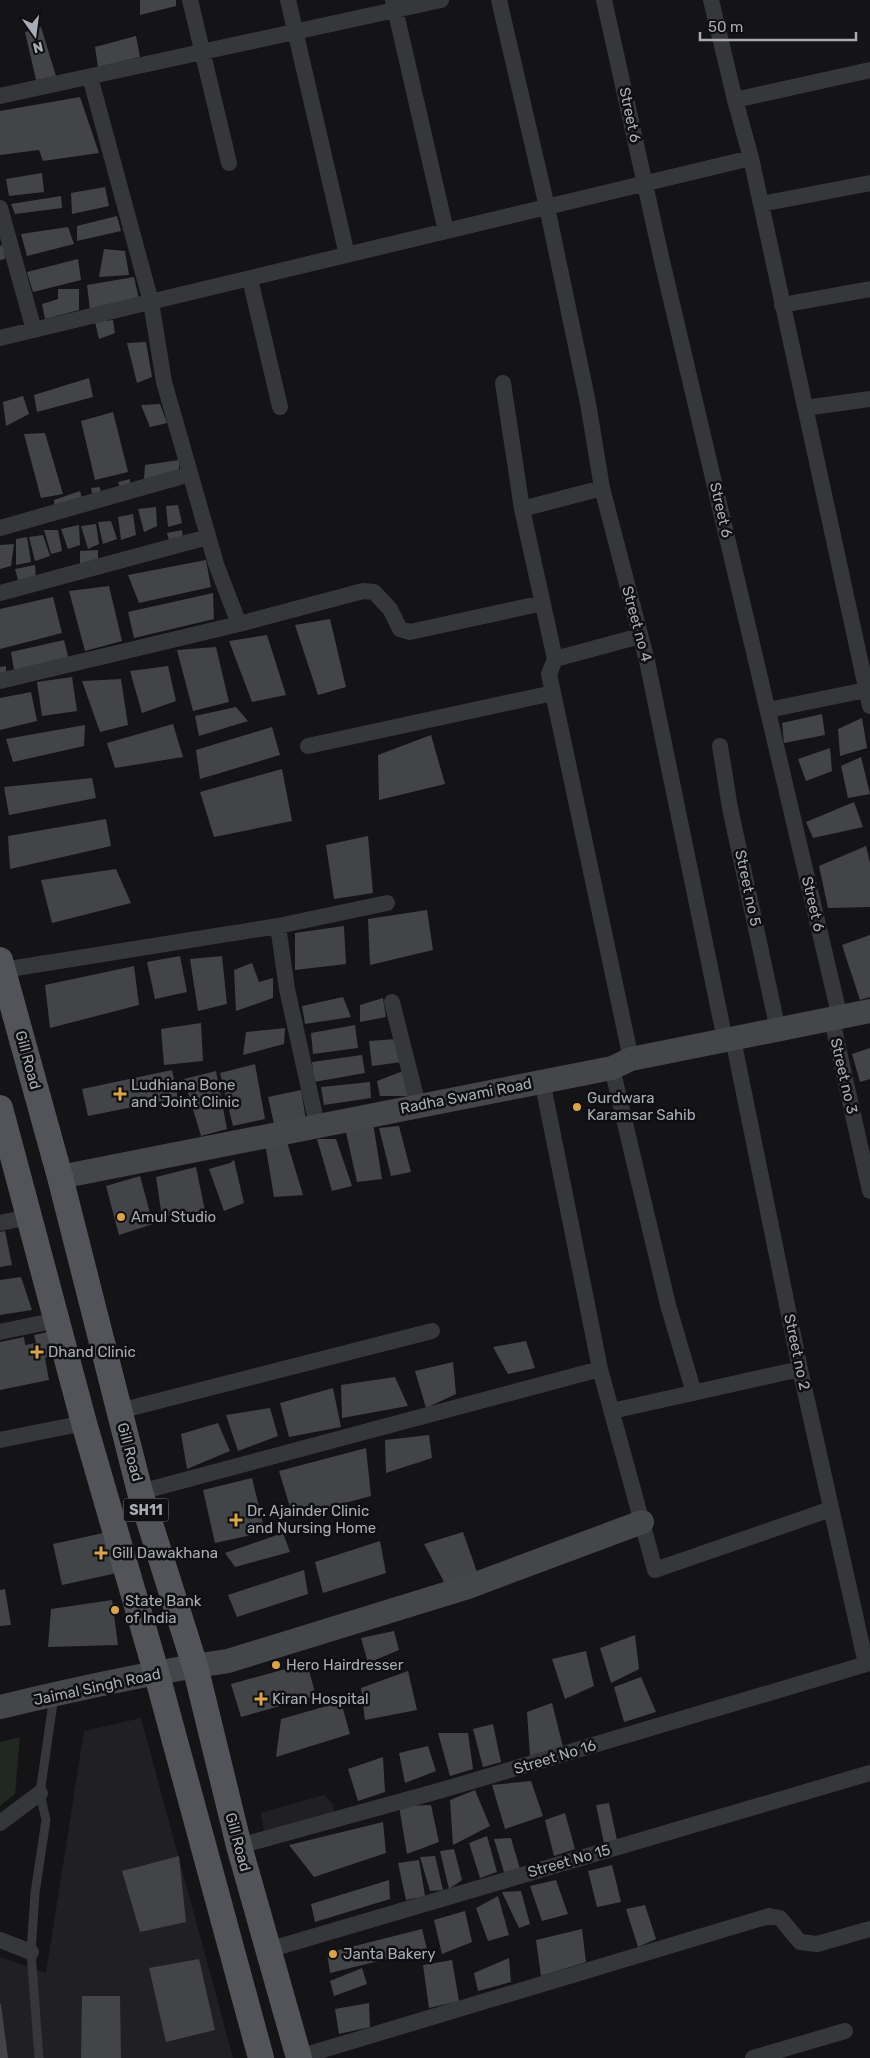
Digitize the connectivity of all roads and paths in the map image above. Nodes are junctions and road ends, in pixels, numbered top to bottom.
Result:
1 (190, 0) edge
2 (288, 0) edge
3 (442, 0) edge
4 (499, 0) edge
5 (604, 0) edge
6 (711, 0) edge
7 (394, 5) edge
8 (294, 32) junction
9 (203, 52) junction
10 (870, 70) edge
11 (90, 77) junction
12 (0, 96) edge
13 (735, 100) junction
14 (751, 158) junction
15 (229, 163) dead end
16 (870, 183) edge
17 (645, 184) junction
18 (761, 204) junction
19 (548, 207) junction
20 (0, 208) edge
21 (446, 231) junction
22 (347, 255) junction
23 (250, 279) junction
24 (870, 289) edge
25 (151, 302) junction
26 (782, 305) junction
27 (34, 330) junction
28 (0, 338) edge
29 (503, 383) dead end
30 (870, 399) edge
31 (280, 407) dead end
32 (805, 408) junction
33 (190, 474) junction
34 (602, 488) junction
35 (522, 509) junction
36 (0, 528) edge
37 (208, 537) junction
38 (0, 594) edge
39 (543, 603) junction
40 (240, 624) junction
41 (640, 636) junction
42 (555, 658) junction
43 (0, 681) edge
44 (553, 693) junction
45 (868, 698) edge
46 (768, 710) junction
47 (308, 746) dead end
48 (720, 746) dead end
49 (387, 902) dead end
50 (278, 926) junction
51 (1, 965) edge
52 (392, 1002) dead end
53 (870, 1011) edge
54 (836, 1019) junction
55 (778, 1030) junction
56 (729, 1040) junction
57 (621, 1063) junction
58 (542, 1080) junction
59 (418, 1105) junction
60 (0, 1108) edge
61 (317, 1125) junction
62 (60, 1177) junction
63 (870, 1191) edge
64 (30, 1217) junction
65 (0, 1223) edge
66 (57, 1320) junction
67 (432, 1331) dead end
68 (0, 1332) edge
69 (600, 1369) junction
70 (800, 1370) junction
71 (694, 1393) junction
72 (119, 1410) junction
73 (612, 1411) junction
74 (84, 1423) junction
75 (0, 1440) edge
76 (140, 1492) junction
77 (831, 1509) junction
78 (642, 1522) junction
79 (868, 1663) edge
80 (195, 1666) junction
81 (157, 1674) junction
82 (55, 1694) junction
83 (0, 1707) edge
84 (870, 1773) edge
85 (40, 1794) junction
86 (0, 1823) edge
87 (239, 1846) junction
88 (870, 1929) edge
89 (0, 1940) edge
90 (268, 1950) junction
91 (31, 1952) junction
92 (845, 2031) dead end
93 (786, 2053) edge
94 (39, 2058) edge
95 (261, 2058) edge
96 (299, 2058) edge
97 (753, 2058) edge

1 - 9 street
2 - 8 street
3 - 7 street
4 - 19 street, Street no 4
5 - 17 street, Street 6
6 - 13 street
7 - 8 street
7 - 21 street
8 - 9 street
8 - 22 street
9 - 11 street
9 - 15 street
10 - 13 street
11 - 12 street
11 - 25 street
13 - 14 street
14 - 17 street
14 - 18 street
16 - 18 street
17 - 19 street
17 - 46 street, Street 6
18 - 26 street
19 - 21 street
19 - 34 street, Street no 4
20 - 27 street
21 - 22 street
22 - 23 street
23 - 25 street
23 - 31 street
24 - 26 street
25 - 27 street
25 - 33 street
26 - 32 street
27 - 28 street
29 - 35 street
30 - 32 street
32 - 45 street
33 - 36 street
33 - 37 street
34 - 35 street
34 - 41 street, Street no 4
35 - 39 street
37 - 38 street
37 - 40 street
39 - 40 street
39 - 42 street
40 - 43 street
41 - 42 street
41 - 56 street, Street no 4
42 - 44 street
44 - 47 street
44 - 57 street
45 - 46 street
46 - 54 street, Street 6
48 - 55 street, Street no 5
49 - 50 street
50 - 51 street
50 - 61 street
51 - 62 main road, Gill Road / SH11
52 - 59 street
53 - 54 street, Radha Swami Road
54 - 55 street, Radha Swami Road
54 - 63 street, Street no 3
55 - 56 street, Radha Swami Road
56 - 57 street, Radha Swami Road
56 - 70 street, Street no 2
57 - 58 street, Radha Swami Road
57 - 71 street
58 - 59 street, Radha Swami Road
58 - 69 street
59 - 61 street, Radha Swami Road
60 - 64 main road, SH11
61 - 62 street, Radha Swami Road
62 - 72 main road, Gill Road / SH11
64 - 65 street
64 - 66 main road, SH11
66 - 68 street
66 - 74 main road, SH11
67 - 72 street
69 - 73 street
69 - 76 street
70 - 71 street
70 - 77 street, Street no 2
71 - 73 street
72 - 76 main road, Gill Road / SH11
73 - 78 street
74 - 75 street
74 - 81 main road, SH11
76 - 80 main road, Gill Road / SH11
77 - 78 street
77 - 79 street, Street no 2
78 - 80 street, Jaimal Singh Road
79 - 87 street, Street No 16
80 - 81 street, Jaimal Singh Road
80 - 87 main road, Gill Road / SH11
81 - 82 street, Jaimal Singh Road
81 - 95 main road, SH11
82 - 83 street, Jaimal Singh Road
82 - 85 lane
84 - 90 street, Street No 15
85 - 86 street
85 - 91 lane
87 - 90 main road, Gill Road / SH11
88 - 96 street
89 - 91 street
90 - 96 main road, Gill Road / SH11
91 - 94 lane
92 - 93 street
93 - 97 street

